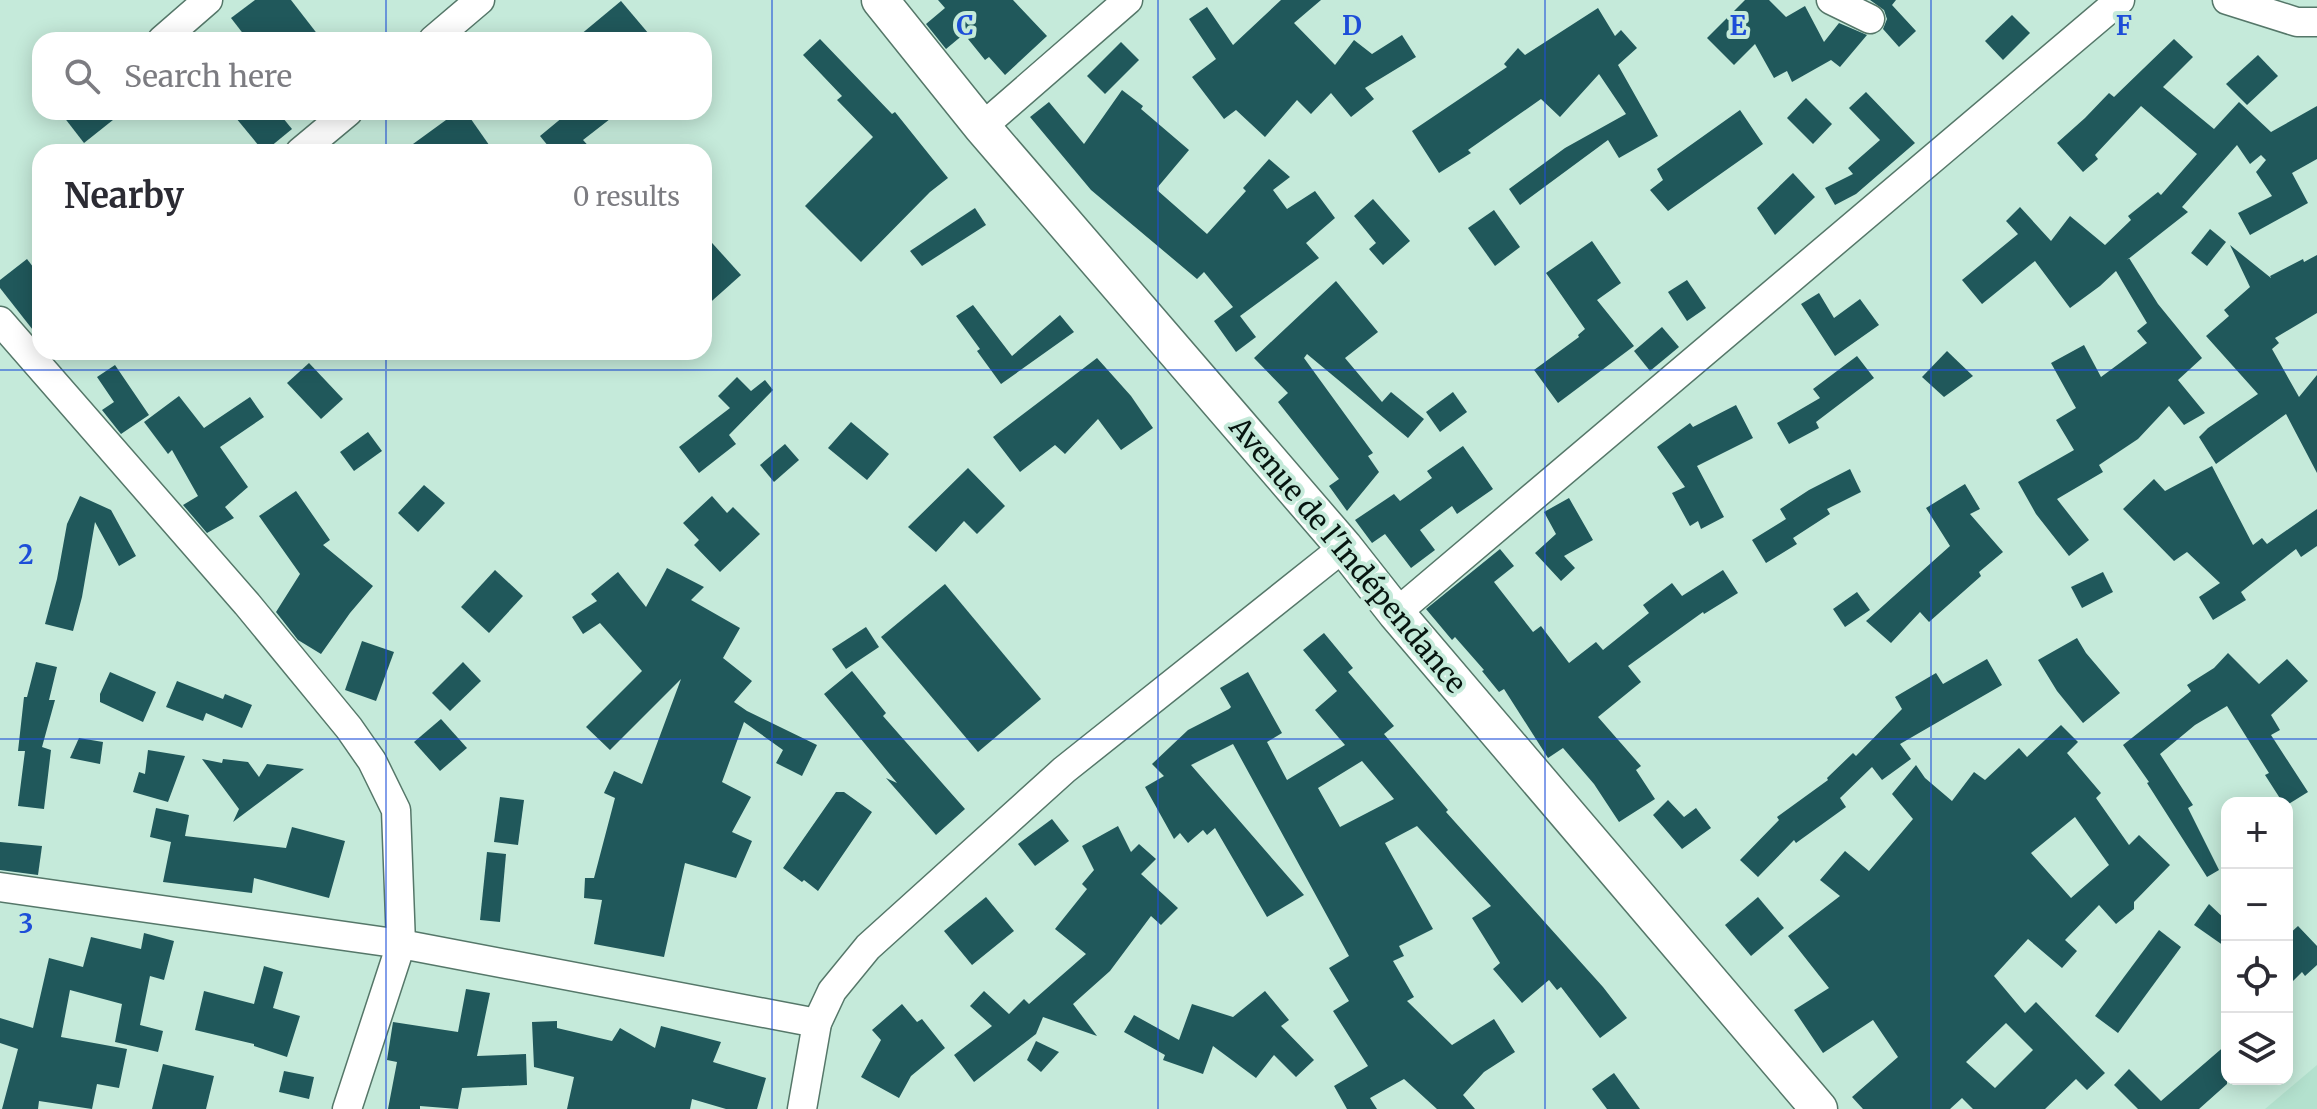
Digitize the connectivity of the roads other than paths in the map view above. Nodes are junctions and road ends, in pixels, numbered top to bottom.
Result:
1 (208, 0) edge
2 (480, 0) edge
3 (880, 0) edge
4 (1128, 0) edge
5 (1831, 0) edge
6 (2120, 0) edge
7 (2227, 0) edge
8 (1870, 19) dead end
9 (2317, 22) edge
10 (171, 32) edge
11 (442, 32) edge
12 (338, 120) edge
13 (982, 127) junction
14 (310, 144) edge
15 (0, 321) edge
16 (32, 345) edge
17 (53, 361) edge
18 (1344, 547) junction
19 (1396, 613) junction
20 (0, 887) edge
21 (401, 944) junction
22 (817, 1023) junction
23 (347, 1109) edge
24 (802, 1109) edge
25 (1819, 1109) edge

1 - 10 street
2 - 11 street
3 - 13 main road, Avenue de l'Indépendance
4 - 13 street
5 - 8 street
6 - 19 street
7 - 9 street
12 - 14 street
13 - 18 main road, Avenue de l'Indépendance
15 - 16 street
17 - 21 street
18 - 19 main road, Avenue de l'Indépendance
18 - 22 street
19 - 25 main road, Avenue de l'Indépendance
20 - 21 street
21 - 22 street
21 - 23 street
22 - 24 street

